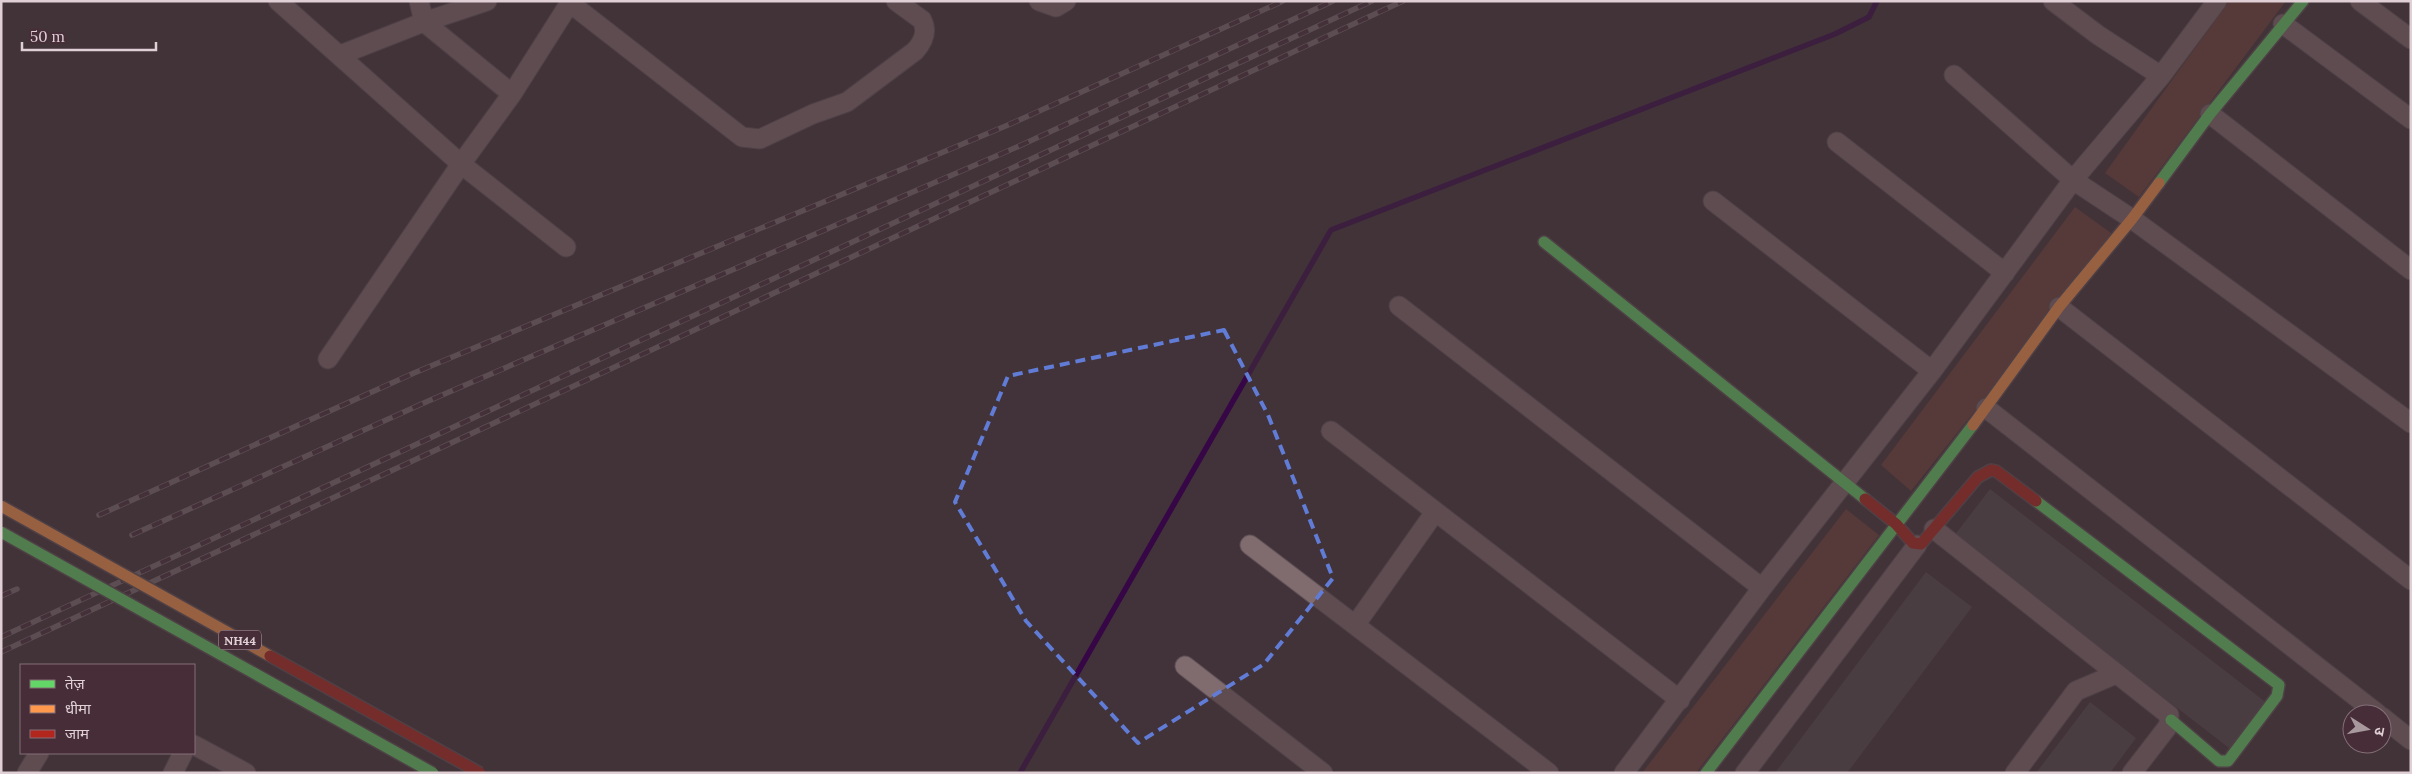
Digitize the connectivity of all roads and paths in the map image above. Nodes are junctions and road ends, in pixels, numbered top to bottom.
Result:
1 (278, 1) edge
2 (419, 1) edge
3 (487, 1) edge
4 (896, 1) edge
5 (1039, 1) edge
6 (1066, 1) edge
7 (2053, 1) edge
8 (2217, 1) edge
9 (2303, 1) edge
10 (2360, 1) edge
11 (570, 2) edge
12 (424, 22) junction
13 (2283, 24) junction
14 (2411, 39) edge
15 (340, 55) junction
16 (1954, 75) dead end
17 (2161, 76) junction
18 (512, 94) junction
19 (2210, 114) junction
20 (2411, 119) edge
21 (1837, 142) dead end
22 (461, 164) junction
23 (2073, 180) junction
24 (1714, 201) dead end
25 (2132, 219) junction
26 (1544, 242) dead end
27 (566, 247) dead end
28 (2411, 270) edge
29 (2005, 273) junction
30 (1399, 306) dead end
31 (2059, 307) junction
32 (328, 359) dead end
33 (1932, 371) junction
34 (1986, 408) junction
35 (2411, 423) edge
36 (1331, 431) dead end
37 (1845, 483) junction
38 (1, 506) edge
39 (1435, 512) junction
40 (1896, 524) junction
41 (1934, 529) junction
42 (1, 532) edge
43 (1250, 544) dead end
44 (1917, 545) junction
45 (2411, 580) edge
46 (1762, 588) junction
47 (1356, 624) junction
48 (1185, 666) dead end
49 (2116, 674) junction
50 (1680, 700) junction
51 (2365, 704) edge
52 (2171, 720) junction
53 (2392, 725) edge
54 (2411, 740) edge
55 (195, 747) edge
56 (38, 754) edge
57 (182, 754) edge
58 (27, 773) edge
59 (173, 773) edge
60 (246, 773) edge
61 (433, 773) edge
62 (480, 773) edge
63 (1323, 773) edge
64 (1549, 773) edge
65 (1624, 773) edge
66 (1706, 773) edge
67 (1744, 773) edge
68 (2015, 773) edge
69 (2132, 773) edge

1 - 15 street
2 - 12 street
3 - 12 street
4 - 11 street
5 - 6 street
7 - 17 street
8 - 17 street
9 - 13 main road
10 - 14 street
11 - 18 street
12 - 15 street
12 - 18 street
13 - 19 main road
13 - 20 street
15 - 22 street
16 - 23 street
17 - 23 street
18 - 22 street
19 - 25 main road
19 - 28 street
21 - 29 street
22 - 27 street
22 - 32 street
23 - 25 street
23 - 29 street
24 - 33 street
25 - 31 main road
25 - 35 street
26 - 37 main road
29 - 33 street
30 - 46 street
31 - 34 main road
31 - 45 street
33 - 37 street
34 - 40 main road
34 - 51 street
36 - 39 street
37 - 40 main road
37 - 46 street
38 - 62 main road, NH44, bridge
39 - 47 street
39 - 50 street
40 - 44 main road
40 - 66 main road
41 - 44 main road
41 - 49 street
41 - 52 main road
42 - 61 main road, NH44, bridge
43 - 47 street
44 - 67 street
46 - 50 street
47 - 64 street
48 - 63 street
49 - 52 street
49 - 68 street
50 - 65 street
52 - 69 street
53 - 54 street
55 - 60 street
56 - 58 street
57 - 59 street

